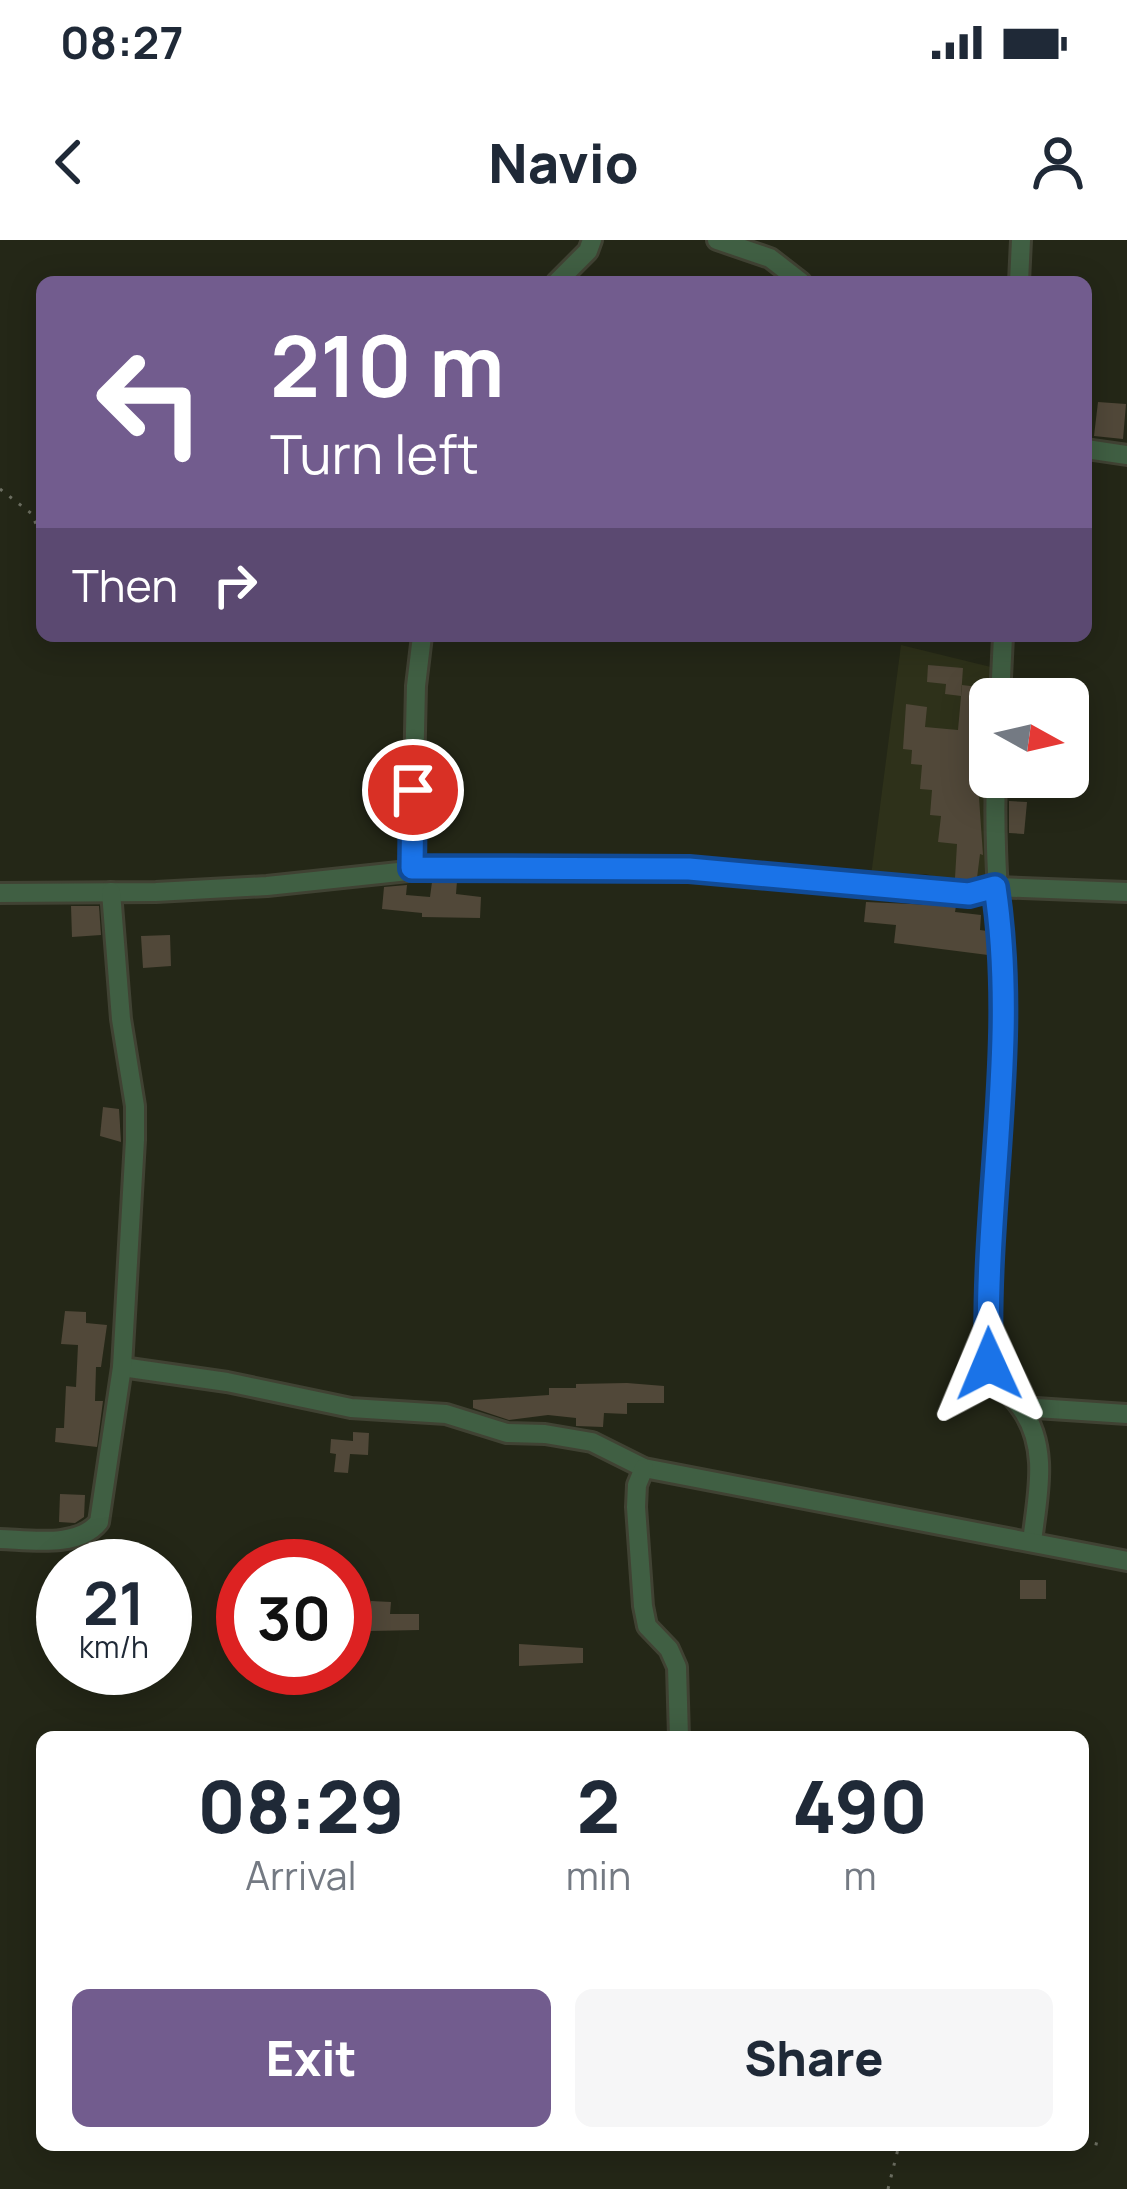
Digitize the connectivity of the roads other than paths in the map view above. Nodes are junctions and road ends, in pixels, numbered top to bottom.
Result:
1 (592, 240) edge
2 (717, 240) edge
3 (1021, 240) edge
4 (563, 276) edge
5 (793, 276) edge
6 (1019, 276) edge
7 (1092, 450) edge
8 (1127, 454) edge
9 (421, 642) edge
10 (1003, 642) edge
11 (1001, 678) edge
12 (997, 798) edge
13 (412, 868) junction
14 (995, 887) junction
15 (0, 892) edge
16 (111, 892) junction
17 (1127, 892) edge
18 (122, 1367) junction
19 (1021, 1407) junction
20 (1127, 1414) edge
21 (644, 1468) junction
22 (0, 1539) edge
23 (1032, 1542) junction
24 (1127, 1561) edge
25 (679, 1731) edge

1 - 4 street
2 - 5 street
3 - 6 street
7 - 8 street
9 - 13 street
10 - 11 street
12 - 14 street
13 - 14 street
13 - 16 street
14 - 17 street
14 - 19 street
15 - 16 street
16 - 18 street
18 - 21 street
18 - 22 street
19 - 20 street
19 - 23 street
21 - 23 street
21 - 25 street
23 - 24 street

